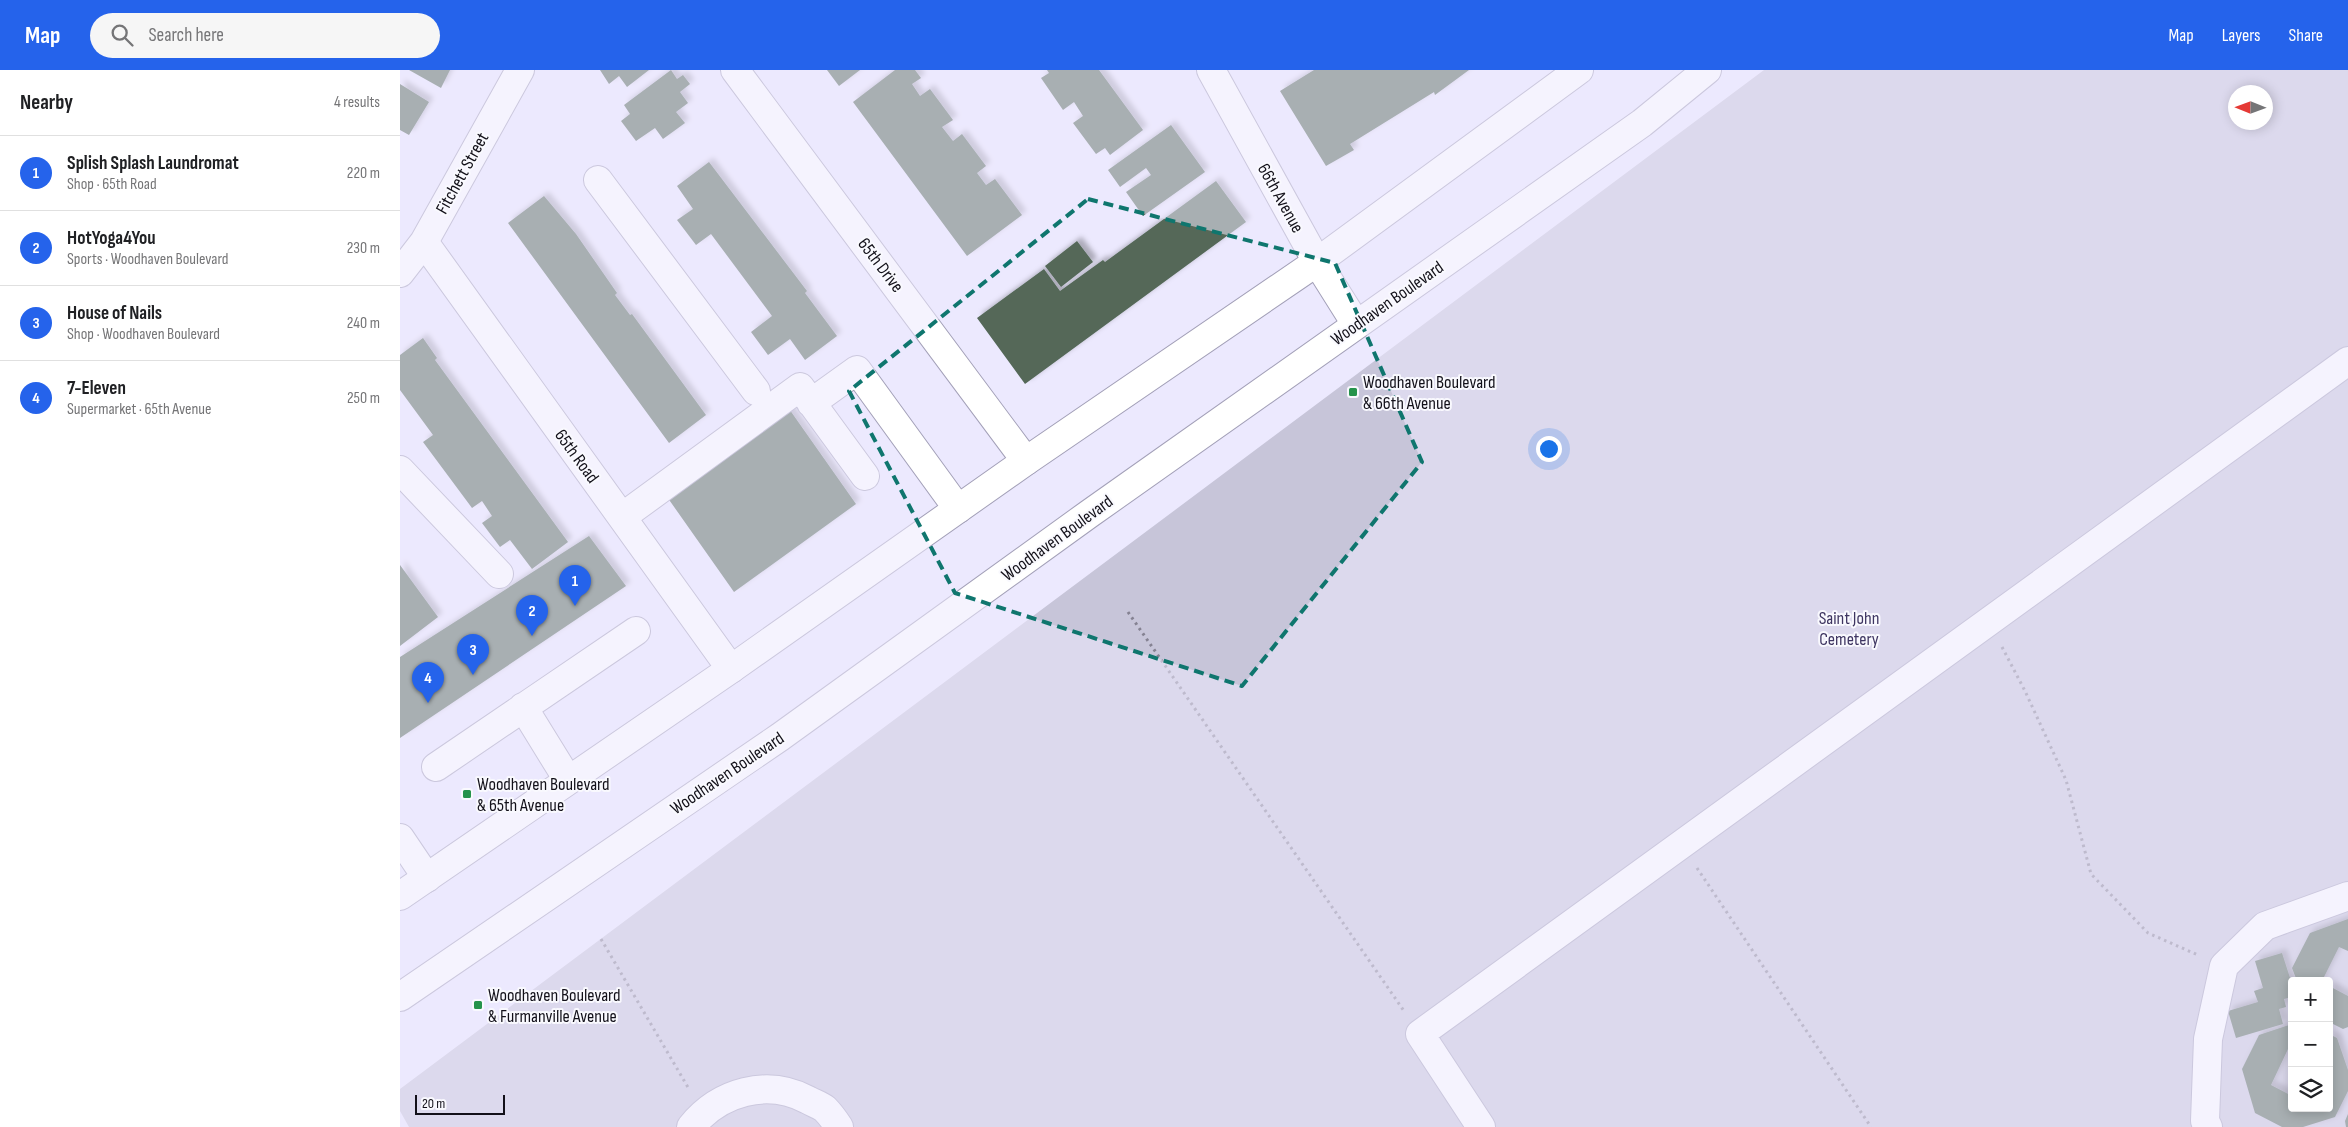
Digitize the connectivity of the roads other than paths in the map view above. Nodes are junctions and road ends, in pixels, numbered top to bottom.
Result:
1 (520, 70) edge
2 (735, 70) edge
3 (1211, 70) edge
4 (1579, 70) edge
5 (1707, 70) edge
6 (598, 180) dead end
7 (424, 242) junction
8 (1317, 262) junction
9 (400, 273) edge
10 (1356, 324) junction
11 (2348, 361) edge
12 (756, 391) dead end
13 (812, 403) junction
14 (1026, 461) junction
15 (400, 470) edge
16 (865, 476) dead end
17 (958, 509) junction
18 (622, 518) junction
19 (499, 574) dead end
20 (636, 631) dead end
21 (731, 669) junction
22 (523, 707) junction
23 (436, 767) dead end
24 (568, 780) junction
25 (400, 838) edge
26 (427, 878) junction
27 (400, 896) edge
28 (2348, 896) edge
29 (400, 997) edge
30 (697, 1120) edge
31 (839, 1127) edge
32 (1481, 1127) edge
33 (2208, 1127) edge

1 - 7 main road, Fitchett Street
2 - 14 main road, 65th Drive
3 - 8 main road, 66th Avenue
4 - 8 main road
5 - 10 main road, Woodhaven Boulevard
6 - 12 main road
7 - 9 main road, Fitchett Street
7 - 18 main road, 65th Road
8 - 10 main road, 66th Avenue
8 - 14 main road
10 - 29 main road, Woodhaven Boulevard
11 - 32 main road
13 - 16 main road
13 - 17 main road
13 - 18 main road
14 - 17 main road
15 - 19 main road
17 - 21 main road
18 - 21 main road, 65th Road
20 - 22 main road
21 - 24 main road
22 - 23 main road
22 - 24 main road
24 - 26 main road
25 - 26 main road
26 - 27 main road
28 - 33 main road
30 - 31 main road

